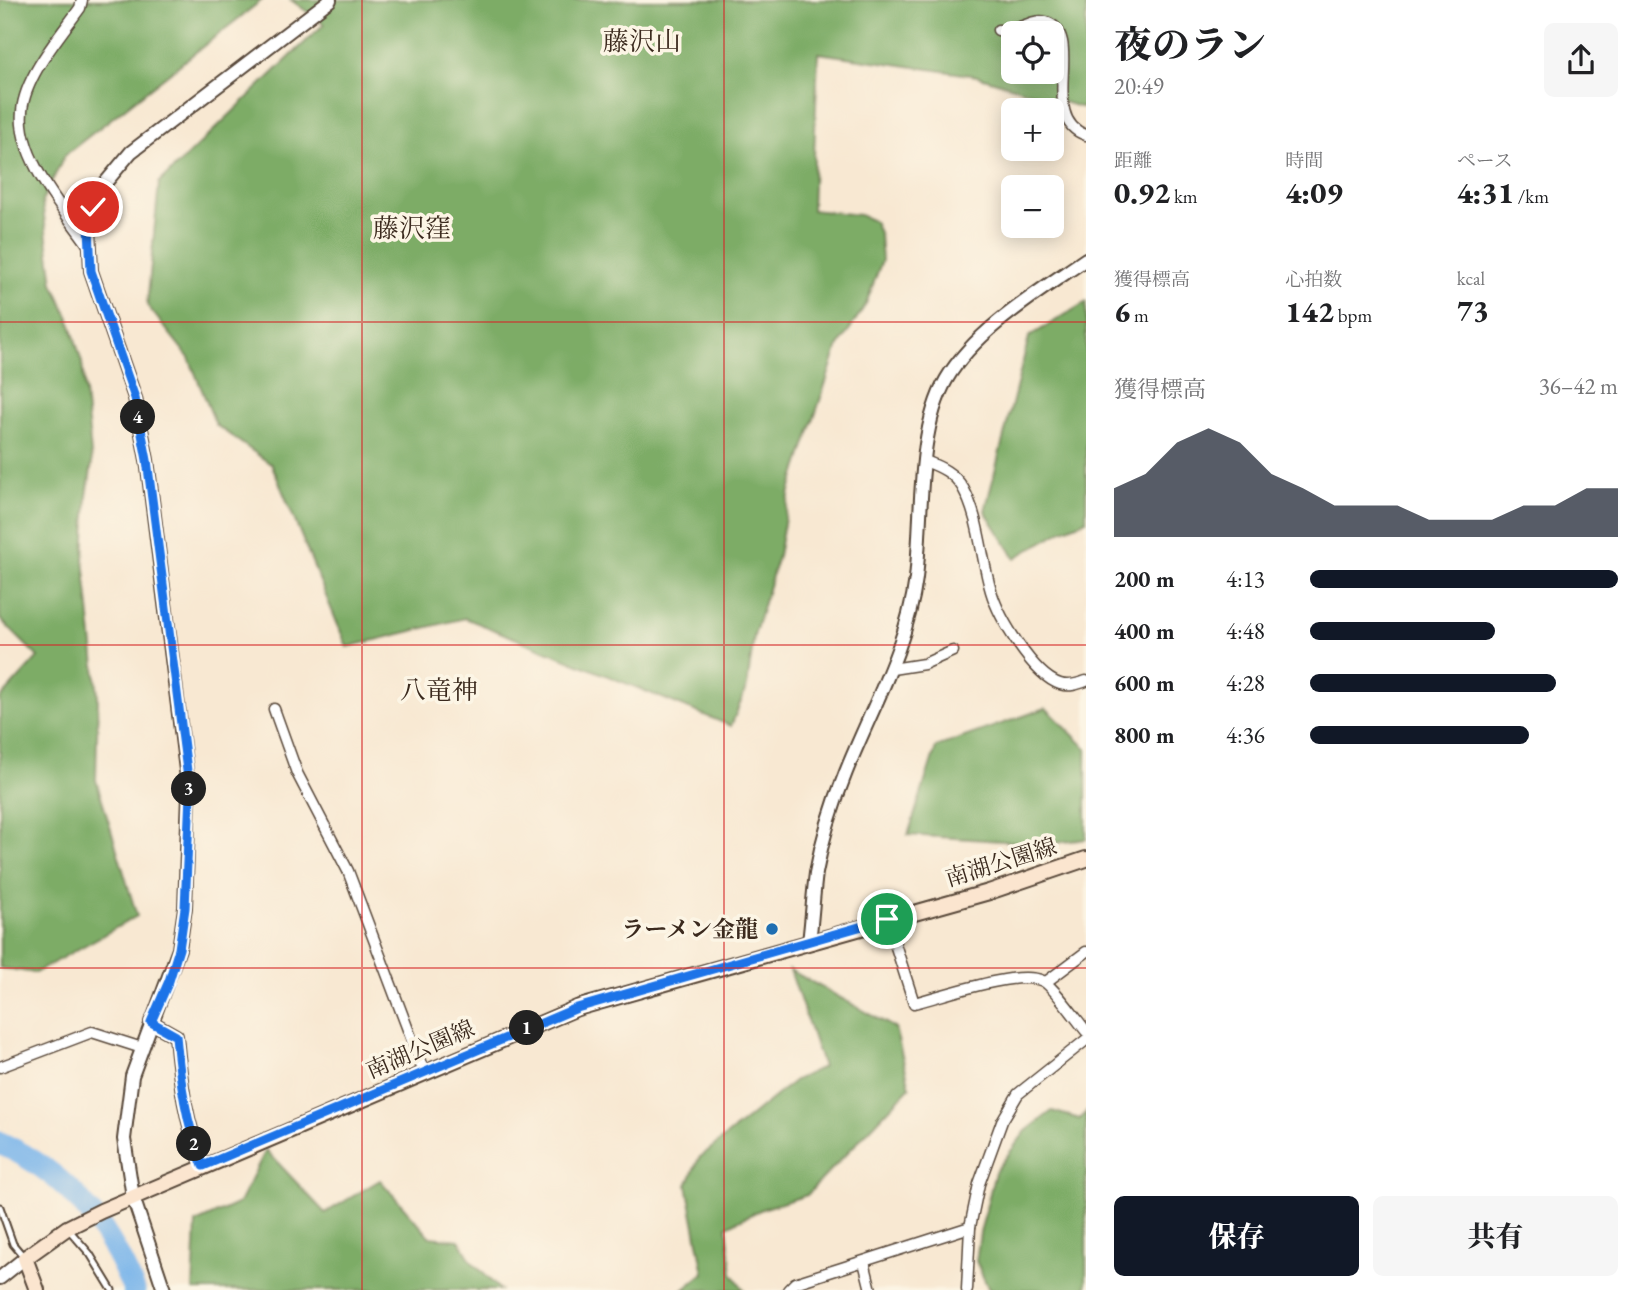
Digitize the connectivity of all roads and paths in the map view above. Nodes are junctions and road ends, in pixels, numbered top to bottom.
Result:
1 (82, 0) edge
2 (330, 0) edge
3 (998, 30) dead end
4 (1086, 135) edge
5 (89, 246) junction
6 (1086, 259) edge
7 (925, 461) junction
8 (953, 652) dead end
9 (892, 669) junction
10 (1086, 681) edge
11 (274, 709) dead end
12 (1086, 859) edge
13 (887, 919) junction
14 (809, 942) junction
15 (1086, 952) edge
16 (1046, 982) junction
17 (151, 1022) junction
18 (1086, 1031) edge
19 (1086, 1040) edge
20 (142, 1048) junction
21 (0, 1066) edge
22 (424, 1072) junction
23 (203, 1166) junction
24 (133, 1196) junction
25 (0, 1207) edge
26 (970, 1227) junction
27 (67, 1228) junction
28 (25, 1258) junction
29 (864, 1262) junction
30 (0, 1278) edge
31 (37, 1290) edge
32 (112, 1290) edge
33 (164, 1290) edge
34 (788, 1290) edge
35 (871, 1290) edge
36 (967, 1290) edge

1 - 5 street
2 - 5 street
3 - 4 street
5 - 17 street
6 - 7 street
7 - 9 street
7 - 10 street
8 - 9 street
9 - 14 street
11 - 22 street
12 - 13 main road, 南湖公園線
13 - 14 main road, 南湖公園線
13 - 16 street
14 - 22 main road, 南湖公園線
15 - 16 street
16 - 18 street
17 - 20 street
17 - 23 street
19 - 26 street
20 - 21 street
20 - 24 street
22 - 23 main road, 南湖公園線
23 - 24 main road, 南湖公園線
24 - 27 main road, 南湖公園線
24 - 33 street
25 - 28 lane
26 - 29 street
26 - 36 street
27 - 28 main road, 南湖公園線
27 - 32 lane
28 - 30 street
28 - 31 main road
29 - 34 street
29 - 35 street

